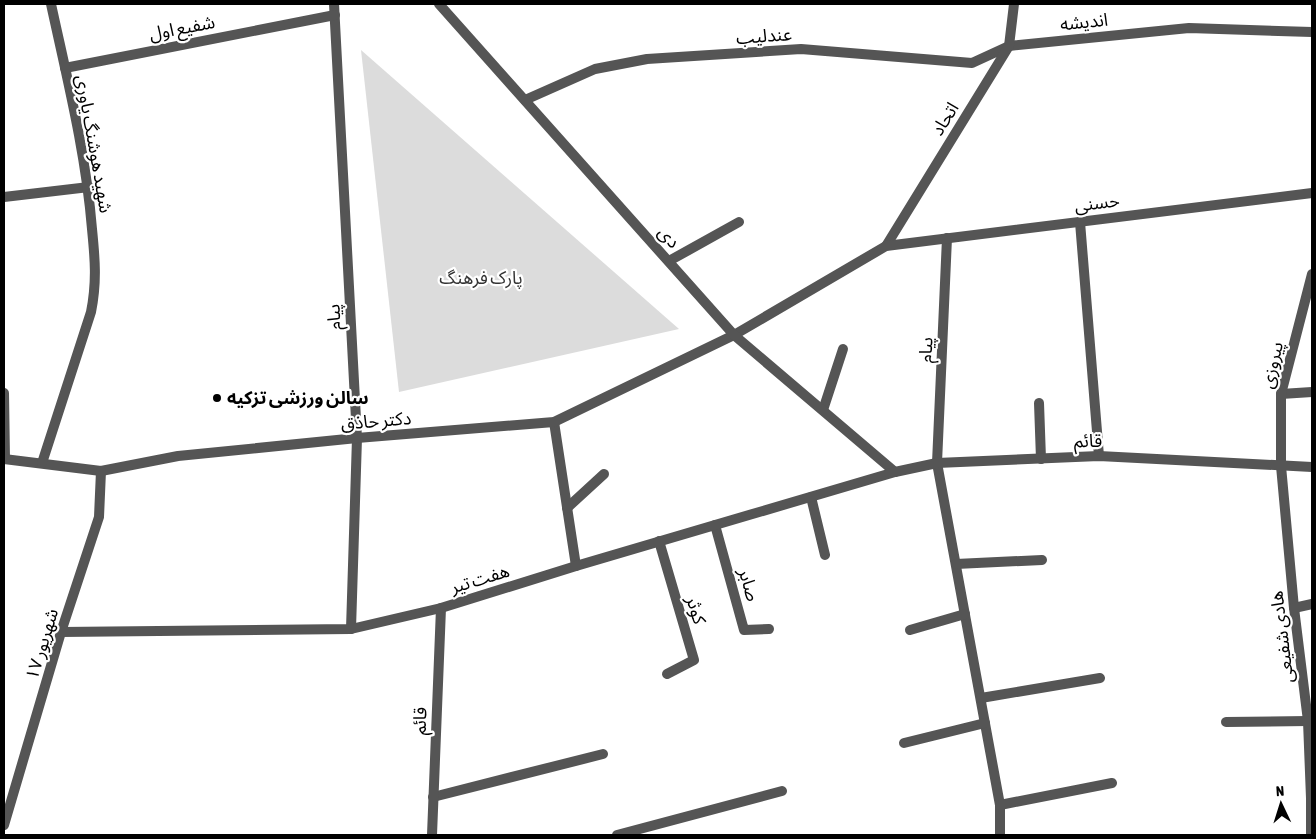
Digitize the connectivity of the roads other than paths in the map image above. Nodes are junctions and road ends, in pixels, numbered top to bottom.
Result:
1 (51, 4) edge
2 (334, 4) edge
3 (440, 4) edge
4 (1014, 4) edge
5 (335, 15) junction
6 (1312, 32) edge
7 (1009, 46) junction
8 (65, 68) junction
9 (525, 100) junction
10 (89, 187) junction
11 (1312, 193) edge
12 (4, 197) edge
13 (739, 222) dead end
14 (1080, 222) junction
15 (946, 238) junction
16 (886, 246) junction
17 (669, 262) junction
18 (1312, 274) edge
19 (734, 335) junction
20 (843, 349) dead end
21 (1312, 392) edge
22 (4, 393) edge
23 (1281, 394) junction
24 (1039, 403) dead end
25 (823, 410) junction
26 (554, 422) junction
27 (357, 438) junction
28 (1098, 456) junction
29 (4, 459) edge
30 (1041, 459) junction
31 (42, 463) junction
32 (937, 463) junction
33 (1281, 466) junction
34 (1312, 468) edge
35 (100, 471) junction
36 (895, 472) junction
37 (604, 474) dead end
38 (811, 497) junction
39 (567, 508) junction
40 (715, 525) junction
41 (658, 541) junction
42 (825, 556) dead end
43 (1042, 560) dead end
44 (956, 564) junction
45 (576, 566) junction
46 (1312, 604) edge
47 (441, 608) junction
48 (1294, 608) junction
49 (965, 614) junction
50 (351, 629) junction
51 (769, 629) dead end
52 (910, 630) dead end
53 (62, 632) junction
54 (667, 674) dead end
55 (1100, 678) dead end
56 (980, 698) junction
57 (1308, 721) junction
58 (985, 722) junction
59 (1226, 722) dead end
60 (904, 743) dead end
61 (603, 754) dead end
62 (1112, 782) dead end
63 (782, 791) dead end
64 (433, 797) junction
65 (1000, 805) junction
66 (4, 825) edge
67 (432, 835) edge
68 (618, 835) edge
69 (1000, 835) edge
70 (1311, 835) edge

1 - 8 street, شهید هوشنگ یاوری
2 - 5 street, پیام
3 - 9 street, دی
4 - 7 street, اتحاد
5 - 8 street, شفیع اول
5 - 27 street, پیام
6 - 7 street, اندیشه
7 - 9 street, عندلیب
7 - 16 street, اتحاد
8 - 10 street, شهید هوشنگ یاوری
9 - 17 street, دی
10 - 12 street
10 - 31 street, شهید هوشنگ یاوری
11 - 14 street, حسنی
13 - 17 street
14 - 15 street, حسنی
14 - 28 street
15 - 16 street, حسنی
15 - 32 street, پیام
16 - 19 street, دکتر حاذق
17 - 19 street, دی
18 - 23 street, پیروزی
19 - 25 street, دی
19 - 26 street, دکتر حاذق
20 - 25 street
21 - 23 street
22 - 29 street
23 - 33 street, پیروزی
24 - 30 street
25 - 36 street, دی
26 - 27 street, دکتر حاذق
26 - 39 street
27 - 35 street, دکتر حاذق
27 - 50 street, پیام
28 - 30 street, قائم
28 - 33 street, قائم
29 - 31 street, دکتر حاذق
30 - 32 street, قائم
31 - 35 street, دکتر حاذق
32 - 36 street, قائم
32 - 44 street, پیام
33 - 34 street
33 - 48 street, هادی شفیعی
35 - 53 street, ۱۷ شهریور
36 - 38 street, هفت تیر
37 - 39 street
38 - 40 street, هفت تیر
38 - 42 street
39 - 45 street
40 - 41 street, هفت تیر
40 - 51 street, صابر
41 - 45 street, هفت تیر
41 - 54 street, کوثر
43 - 44 street
44 - 49 street, پیام
45 - 47 street, هفت تیر
46 - 48 street
47 - 50 street, هفت تیر
47 - 64 street, قائم
48 - 57 street, هادی شفیعی
49 - 52 street
49 - 56 street, پیام
50 - 53 street, هفت تیر
53 - 66 street, ۱۷ شهریور
55 - 56 street
56 - 58 street, پیام
57 - 59 street
57 - 70 street, هادی شفیعی
58 - 60 street
58 - 65 street, پیام
61 - 64 street
62 - 65 street
63 - 68 street
64 - 67 street, قائم
65 - 69 street, پیام

